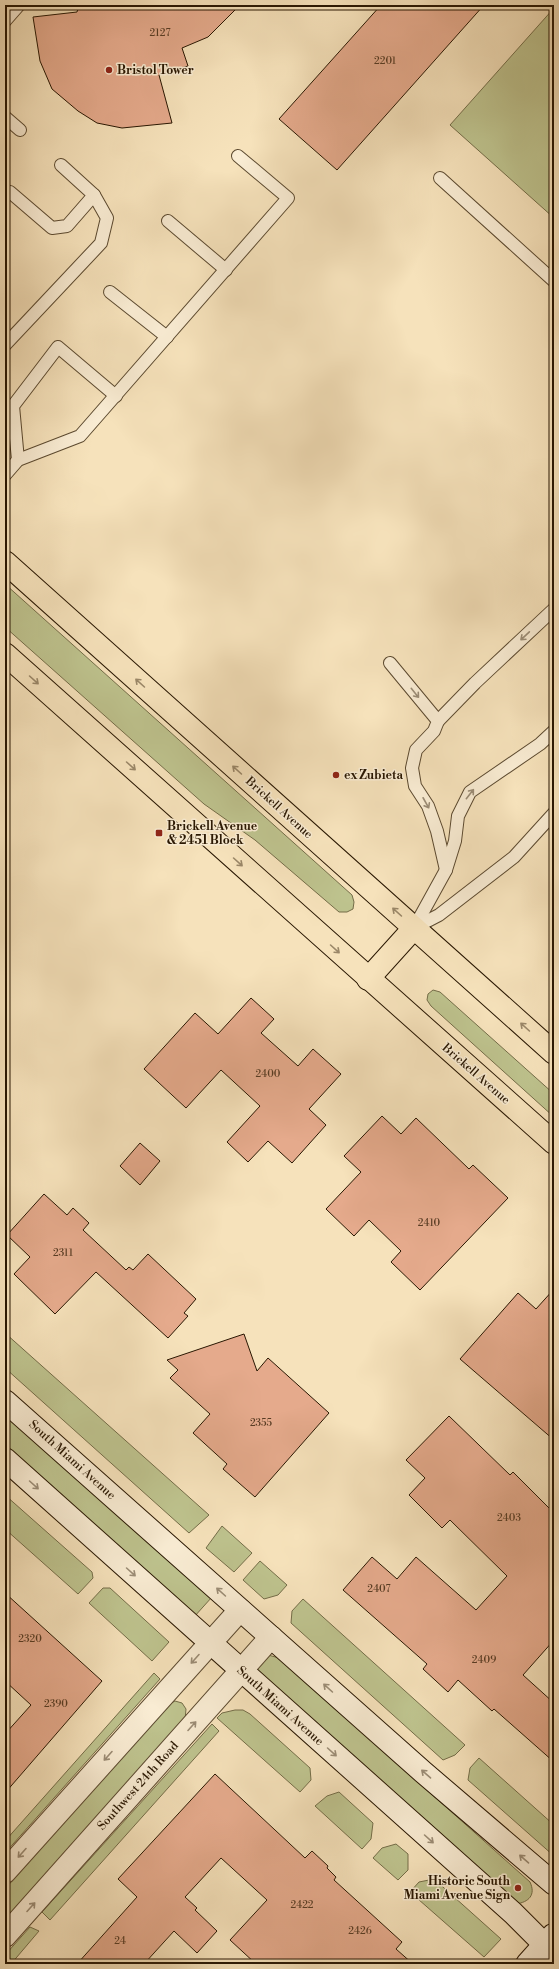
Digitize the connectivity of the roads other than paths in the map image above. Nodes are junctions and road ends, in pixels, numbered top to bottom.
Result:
1 (19, 5) edge
2 (5, 21) edge
3 (5, 117) edge
4 (20, 130) dead end
5 (238, 156) dead end
6 (61, 165) dead end
7 (440, 178) dead end
8 (10, 192) dead end
9 (94, 195) junction
10 (168, 221) dead end
11 (226, 270) junction
12 (554, 281) edge
13 (110, 292) dead end
14 (167, 337) junction
15 (5, 345) edge
16 (116, 396) junction
17 (18, 460) junction
18 (5, 475) edge
19 (5, 562) edge
20 (554, 609) edge
21 (5, 654) edge
22 (390, 663) dead end
23 (438, 721) junction
24 (554, 731) edge
25 (554, 812) edge
26 (446, 870) junction
27 (414, 928) junction
28 (368, 979) junction
29 (554, 1053) edge
30 (554, 1143) edge
31 (5, 1401) edge
32 (5, 1459) edge
33 (240, 1610) junction
34 (271, 1638) junction
35 (210, 1643) junction
36 (241, 1671) junction
37 (5, 1872) edge
38 (554, 1884) edge
39 (5, 1936) edge
40 (551, 1944) edge
41 (527, 1964) edge

1 - 2 lane
3 - 4 lane
5 - 11 lane
6 - 9 lane
7 - 12 lane
8 - 9 lane
9 - 15 lane
10 - 11 lane
11 - 14 lane
13 - 14 lane
14 - 16 lane
16 - 17 lane
16 - 17 lane
17 - 18 lane
27 -> 19 main road, Brickell Avenue
20 -> 23 lane
21 -> 28 main road, Brickell Avenue
22 -> 23 lane
23 -> 26 lane
26 -> 24 lane
25 - 27 lane
26 - 27 lane
27 - 28 main road
29 -> 27 main road, Brickell Avenue
28 - 30 main road, Brickell Avenue
33 -> 31 main road, South Miami Avenue
32 -> 35 main road, South Miami Avenue
33 - 34 main road, South Miami Avenue
33 - 35 main road
34 - 36 main road, Southwest 24th Road
38 -> 34 main road, South Miami Avenue
35 - 36 main road, South Miami Avenue
35 -> 37 main road
39 -> 36 main road, Southwest 24th Road
36 -> 40 main road, South Miami Avenue
40 - 41 main road

